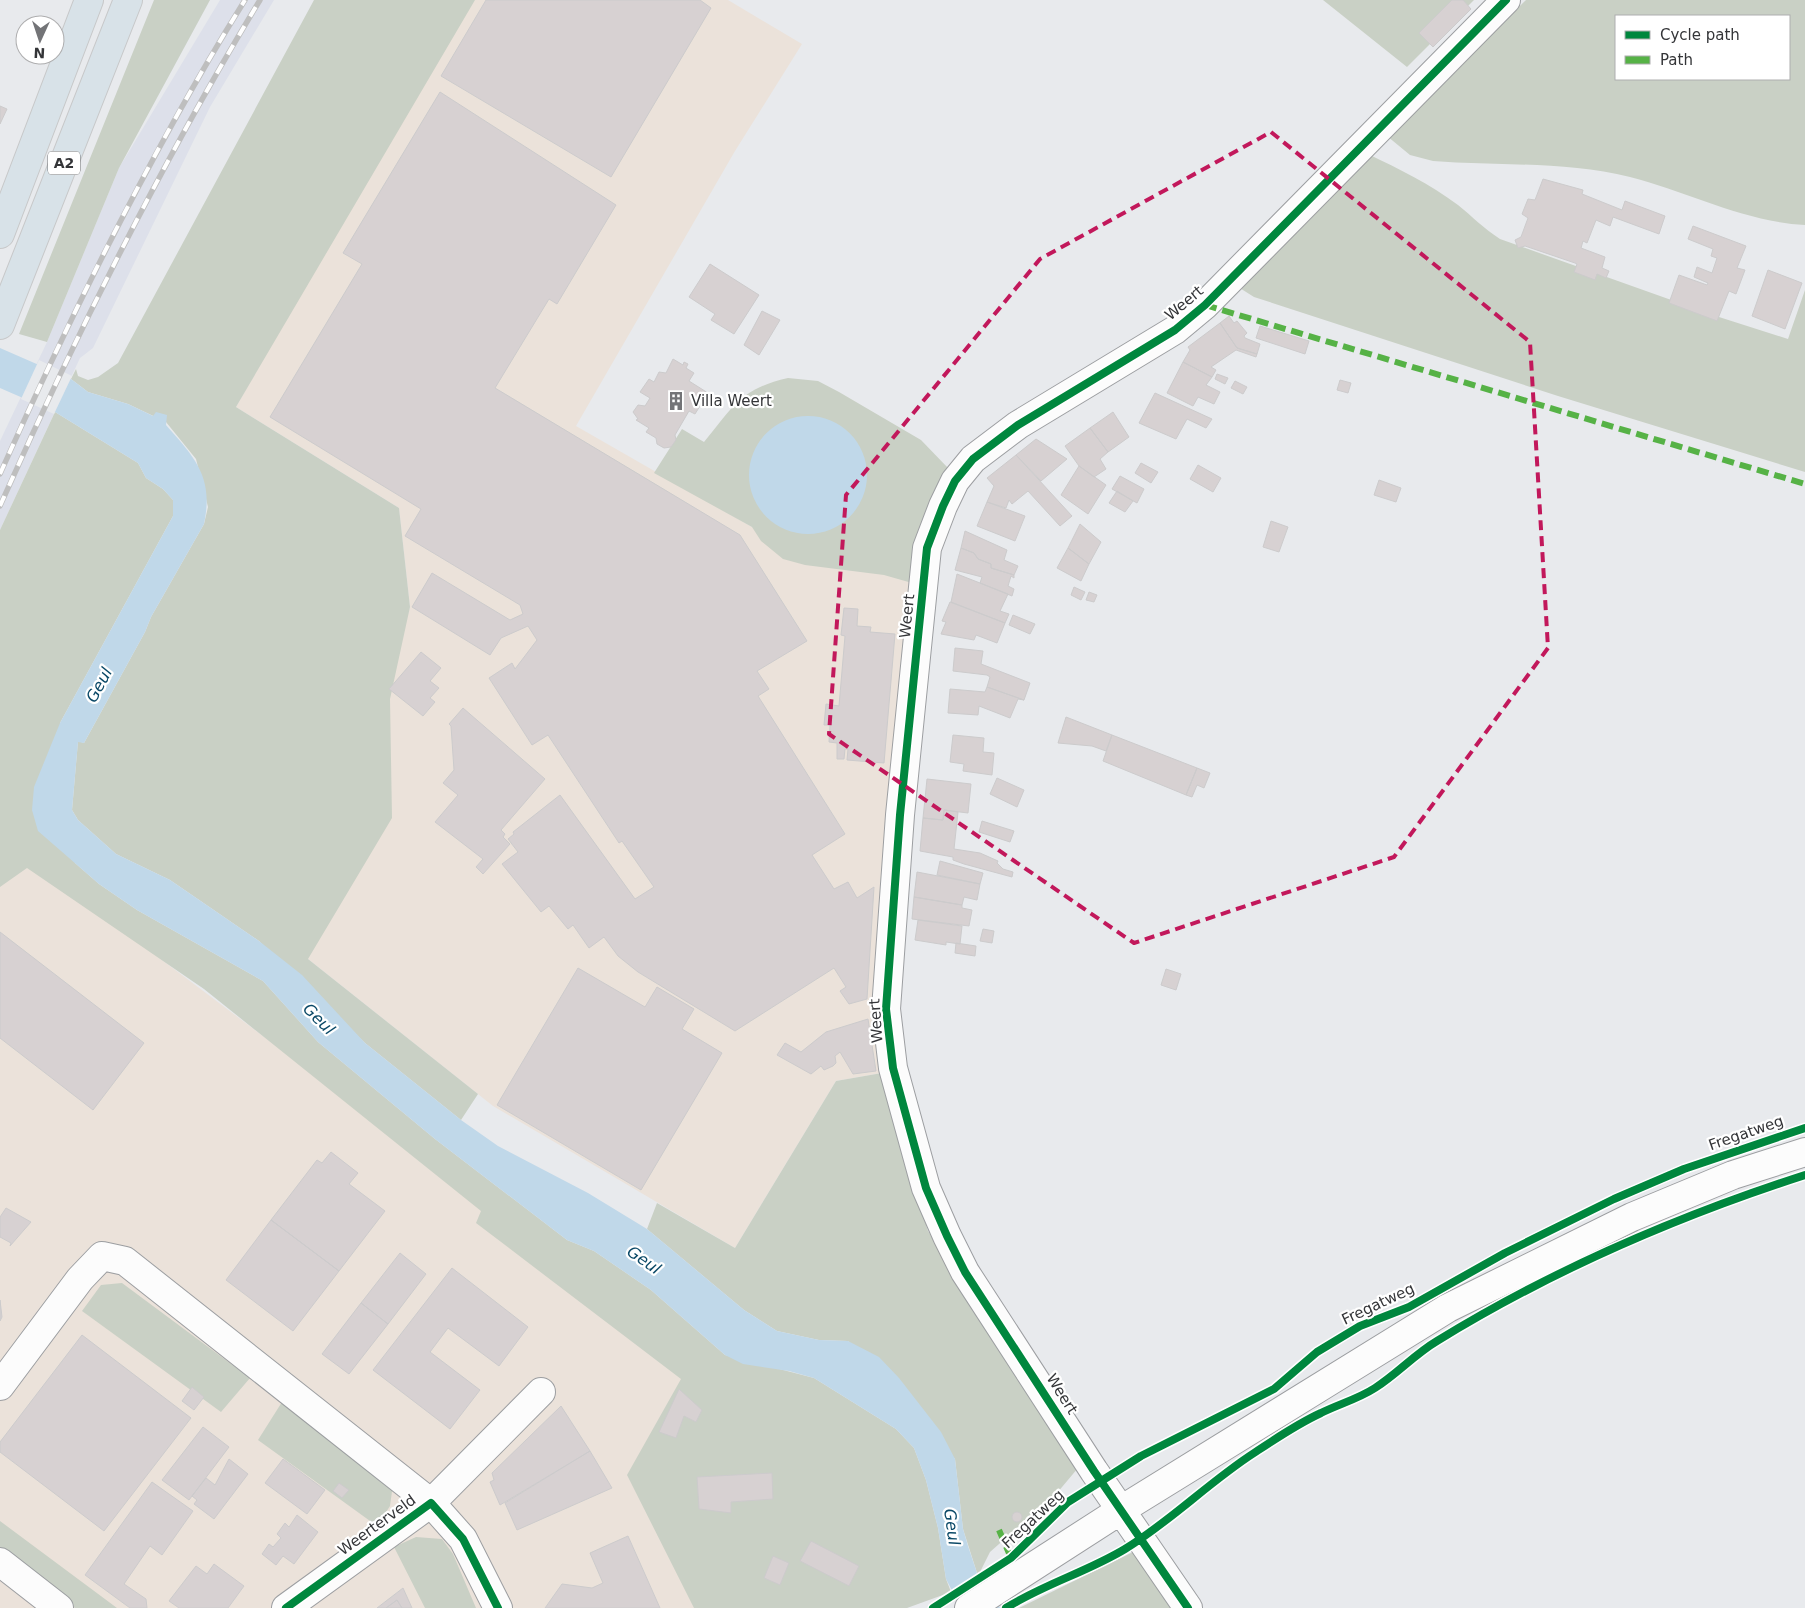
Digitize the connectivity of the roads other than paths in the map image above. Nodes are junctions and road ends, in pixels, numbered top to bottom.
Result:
1 (90, 0) edge
2 (128, 0) edge
3 (1506, 0) edge
4 (0, 234) edge
5 (0, 325) edge
6 (1805, 1152) edge
7 (0, 1386) edge
8 (541, 1392) dead end
9 (431, 1503) junction
10 (1121, 1510) junction
11 (0, 1562) edge
12 (59, 1608) edge
13 (286, 1608) edge
14 (498, 1608) edge
15 (969, 1608) edge
16 (1188, 1608) edge

1 - 4 highway, A2
2 - 5 highway, A2
3 - 10 street, Weert
6 - 10 street
7 - 9 street, Weerterveld
8 - 9 street
9 - 13 street, Weerterveld
9 - 14 street, Weerterveld
10 - 15 street
10 - 16 street, Weert
11 - 12 street

